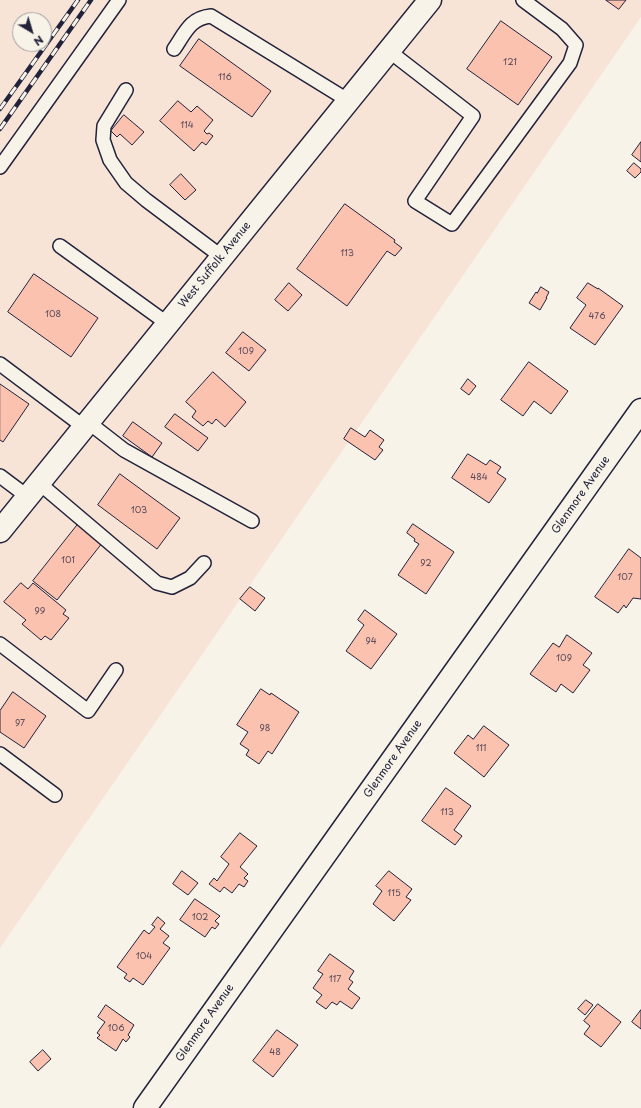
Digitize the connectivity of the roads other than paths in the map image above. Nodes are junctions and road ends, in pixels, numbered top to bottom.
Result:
1 (119, 0) edge
2 (430, 0) edge
3 (522, 0) edge
4 (174, 49) dead end
5 (389, 51) junction
6 (126, 90) dead end
7 (349, 101) junction
8 (0, 167) edge
9 (60, 246) dead end
10 (222, 257) junction
11 (168, 324) junction
12 (0, 364) edge
13 (641, 410) edge
14 (86, 425) junction
15 (0, 476) edge
16 (33, 490) junction
17 (252, 521) dead end
18 (0, 531) edge
19 (204, 563) dead end
20 (0, 644) edge
21 (116, 670) dead end
22 (0, 754) edge
23 (55, 795) dead end
24 (145, 1108) edge

1 - 8 lane
2 - 5 street, West Suffolk Avenue
3 - 5 lane
4 - 7 lane
5 - 7 street, West Suffolk Avenue
6 - 10 lane
7 - 10 street, West Suffolk Avenue
9 - 11 lane
10 - 11 street, West Suffolk Avenue
11 - 14 street, West Suffolk Avenue
12 - 14 lane
13 - 24 street, Glenmore Avenue
14 - 16 street, West Suffolk Avenue
14 - 17 lane
15 - 16 lane
16 - 18 street, West Suffolk Avenue
16 - 19 lane
20 - 21 lane
22 - 23 lane

